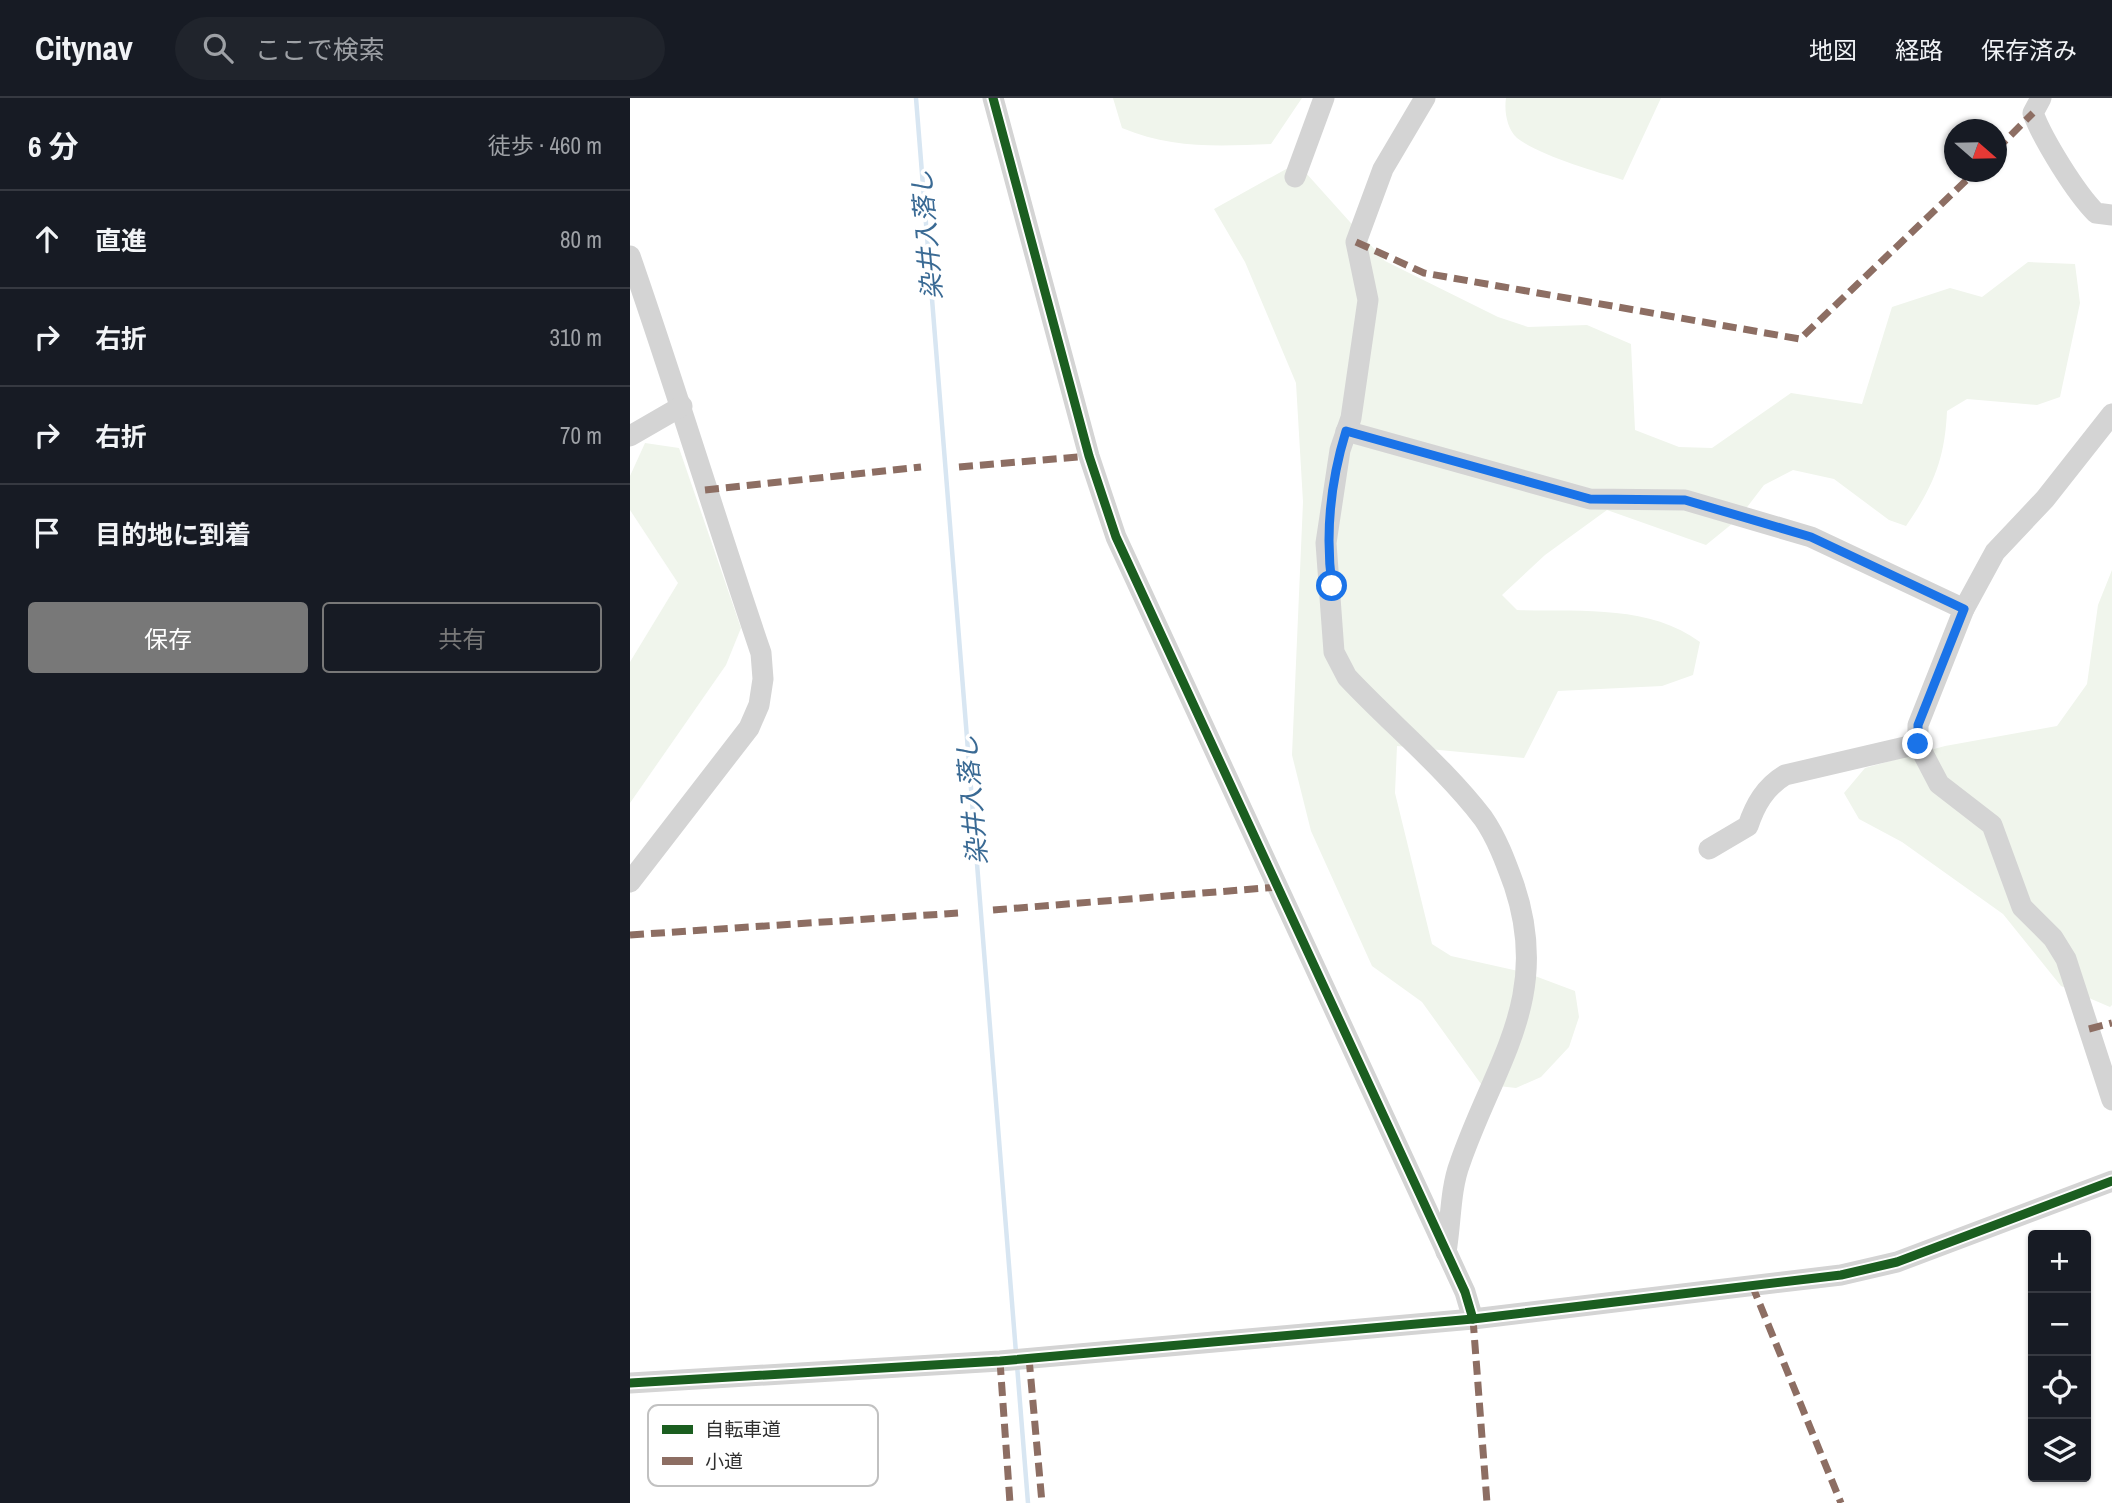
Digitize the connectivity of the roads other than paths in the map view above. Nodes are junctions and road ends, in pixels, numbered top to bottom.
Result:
1 (993, 98) edge
2 (1324, 98) edge
3 (1425, 98) edge
4 (2041, 98) edge
5 (1295, 177) dead end
6 (2112, 215) edge
7 (630, 256) edge
8 (682, 406) junction
9 (2112, 414) edge
10 (1346, 431) junction
11 (630, 436) edge
12 (1964, 609) junction
13 (1918, 744) junction
14 (1709, 849) dead end
15 (630, 882) edge
16 (2112, 1100) edge
17 (2112, 1181) edge
18 (1446, 1252) junction
19 (1473, 1319) junction
20 (630, 1383) edge

1 - 18 street
2 - 5 street
3 - 10 street
4 - 6 street
7 - 8 street
8 - 11 street
8 - 15 street
9 - 12 street
10 - 12 street
10 - 18 street
12 - 13 street
13 - 14 street
13 - 16 street
17 - 19 street
18 - 19 street
19 - 20 street

